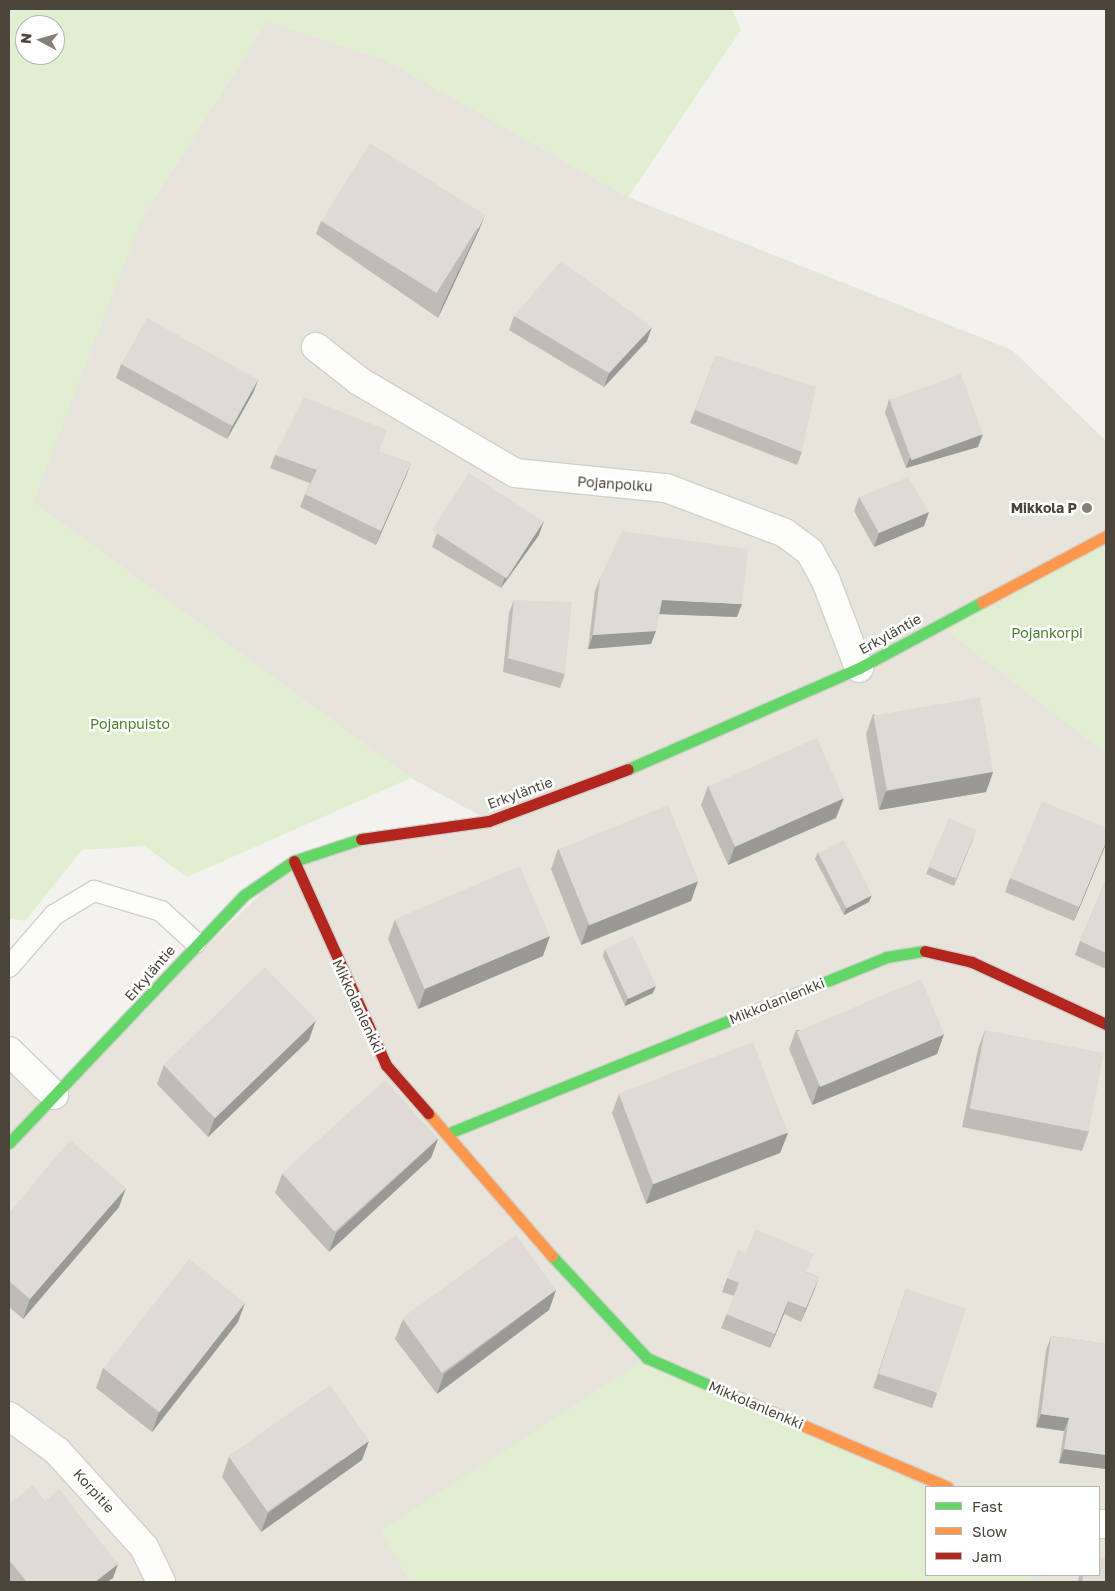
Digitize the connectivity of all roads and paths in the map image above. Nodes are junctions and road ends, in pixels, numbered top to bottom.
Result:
1 (316, 347) dead end
2 (1106, 536) edge
3 (859, 668) junction
4 (294, 861) junction
5 (196, 943) junction
6 (9, 967) edge
7 (1106, 1024) edge
8 (9, 1051) edge
9 (54, 1095) junction
10 (449, 1133) junction
11 (9, 1144) edge
12 (9, 1416) edge
13 (946, 1486) edge
14 (161, 1582) edge

1 - 3 street, Pojanpolku
2 - 3 street, Erkyläntie
3 - 4 street, Erkyläntie
4 - 5 street, Erkyläntie
4 - 10 street, Mikkolanlenkki
5 - 6 lane
5 - 9 street, Erkyläntie
7 - 10 street, Mikkolanlenkki
8 - 9 street
9 - 11 street, Erkyläntie
10 - 13 street, Mikkolanlenkki
12 - 14 street, Korpitie

